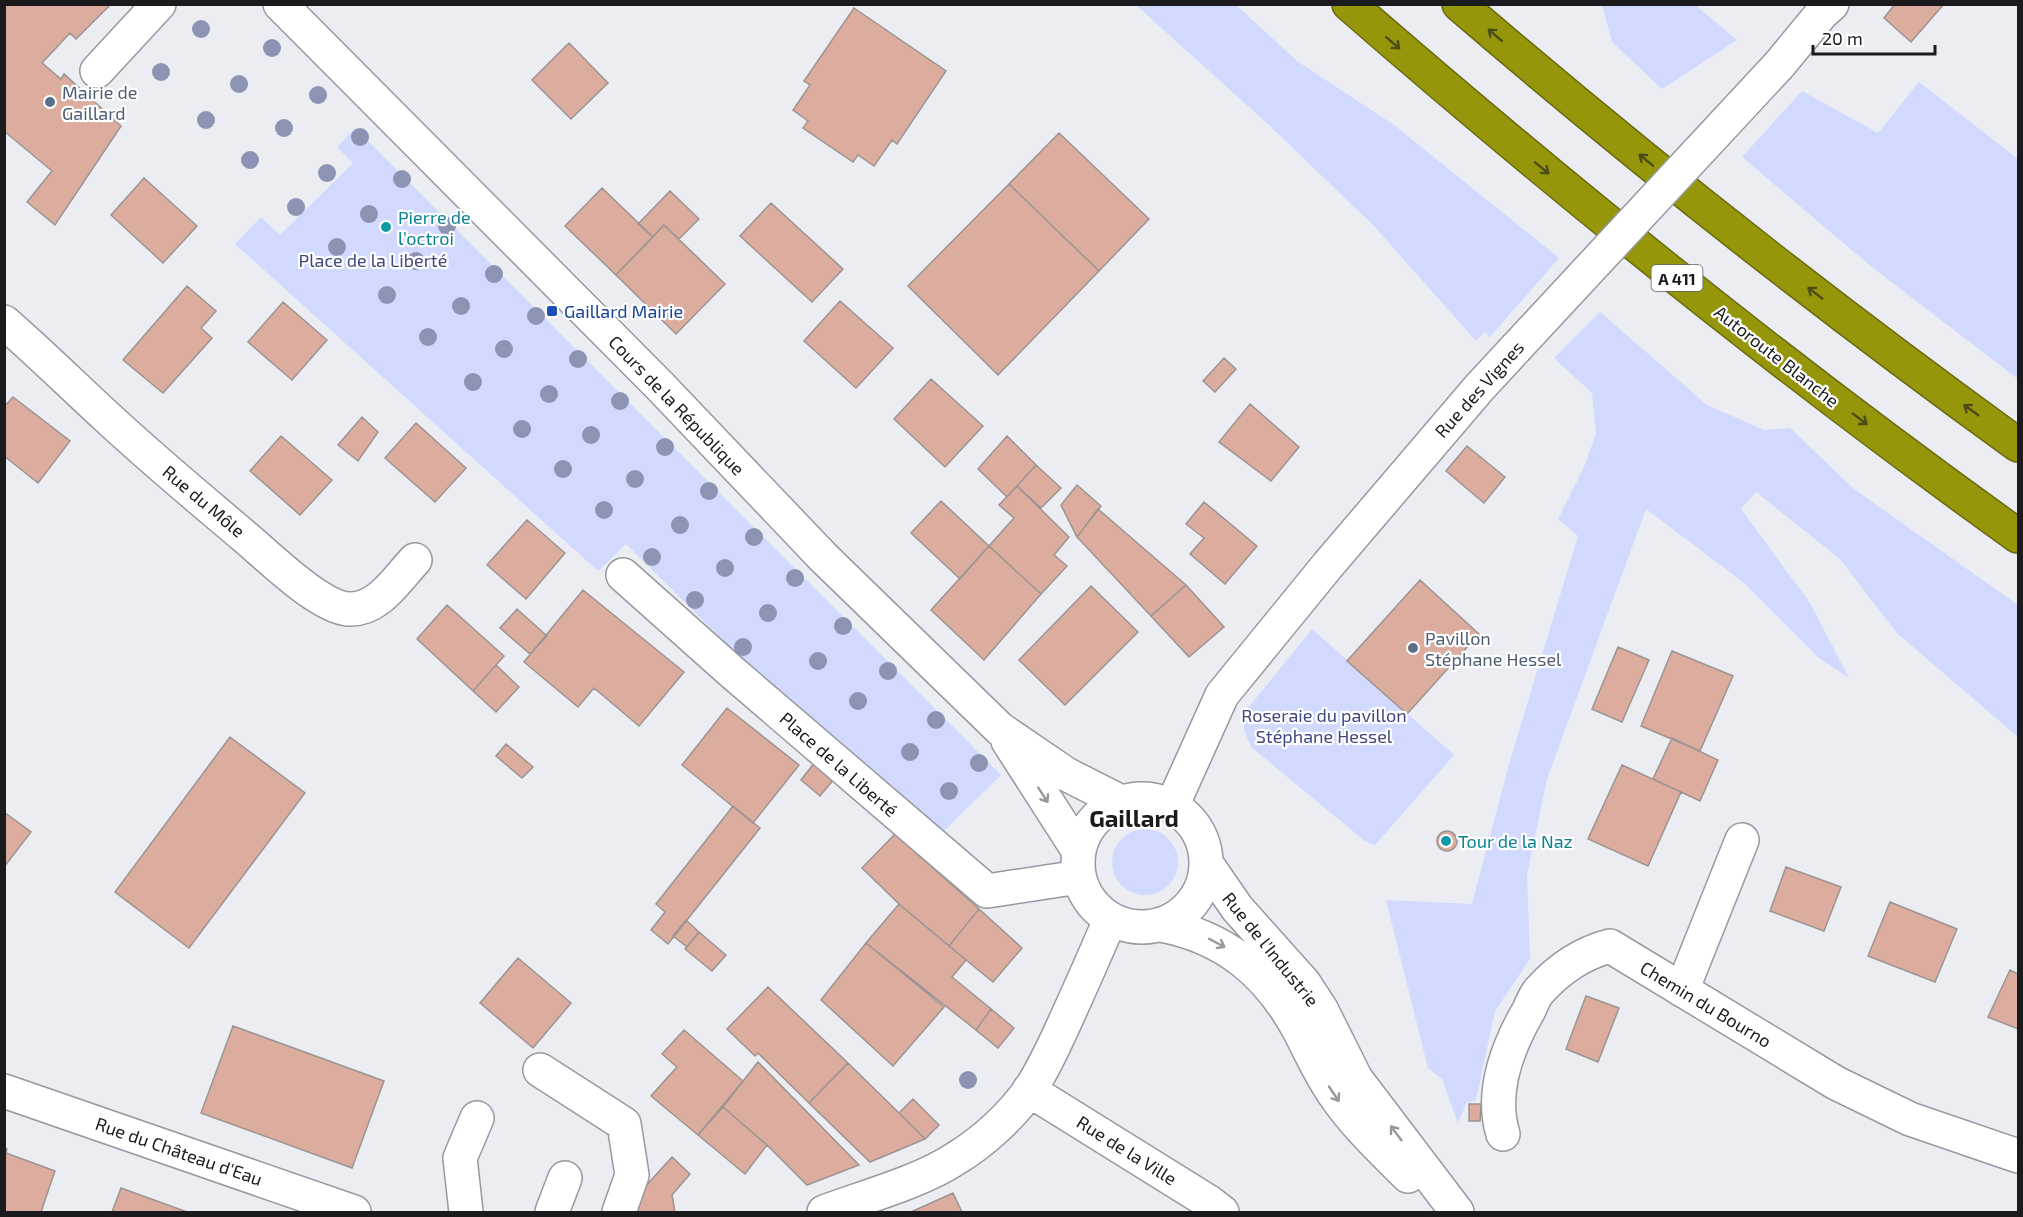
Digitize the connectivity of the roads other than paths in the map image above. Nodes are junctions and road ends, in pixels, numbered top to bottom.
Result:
1 (159, 4) edge
2 (280, 4) edge
3 (1349, 4) edge
4 (1459, 4) edge
5 (1832, 4) edge
6 (97, 71) dead end
7 (4, 322) edge
8 (2019, 445) edge
9 (2019, 536) edge
10 (415, 560) dead end
11 (623, 575) dead end
12 (1000, 729) junction
13 (1121, 802) junction
14 (1172, 806) junction
15 (1742, 840) dead end
16 (1206, 863) junction
17 (1079, 864) junction
18 (1110, 920) junction
19 (1161, 925) junction
20 (1682, 990) junction
21 (540, 1070) dead end
22 (1029, 1090) junction
23 (4, 1091) edge
24 (477, 1118) dead end
25 (1503, 1134) dead end
26 (2019, 1156) edge
27 (566, 1178) dead end
28 (354, 1212) edge
29 (466, 1212) edge
30 (552, 1212) edge
31 (619, 1212) edge
32 (824, 1212) edge
33 (1222, 1212) edge
34 (1445, 1212) edge
35 (1457, 1212) edge

1 - 6 street
2 - 12 street, Cours de la République
3 -> 9 highway, Autoroute Blanche / A 411
8 -> 4 highway
5 - 14 street, Rue des Vignes, bridge
7 - 10 street, Rue du Môle
11 - 17 street, Place de la Liberté
12 - 13 street, Cours de la République
12 -> 17 street, Cours de la République
13 - 14 street
13 - 17 street
14 - 16 street
15 - 20 street
16 - 19 street
35 -> 16 street, Rue de l'Industrie
17 - 18 street
18 - 19 street
18 - 22 street
19 -> 34 street, Rue de l'Industrie
20 - 25 street, Chemin du Bourno
20 - 26 street, Chemin du Bourno
21 - 31 street
22 - 32 street
22 - 33 street, Rue de la Ville
23 - 28 street, Rue du Château d'Eau
24 - 29 street
27 - 30 street

